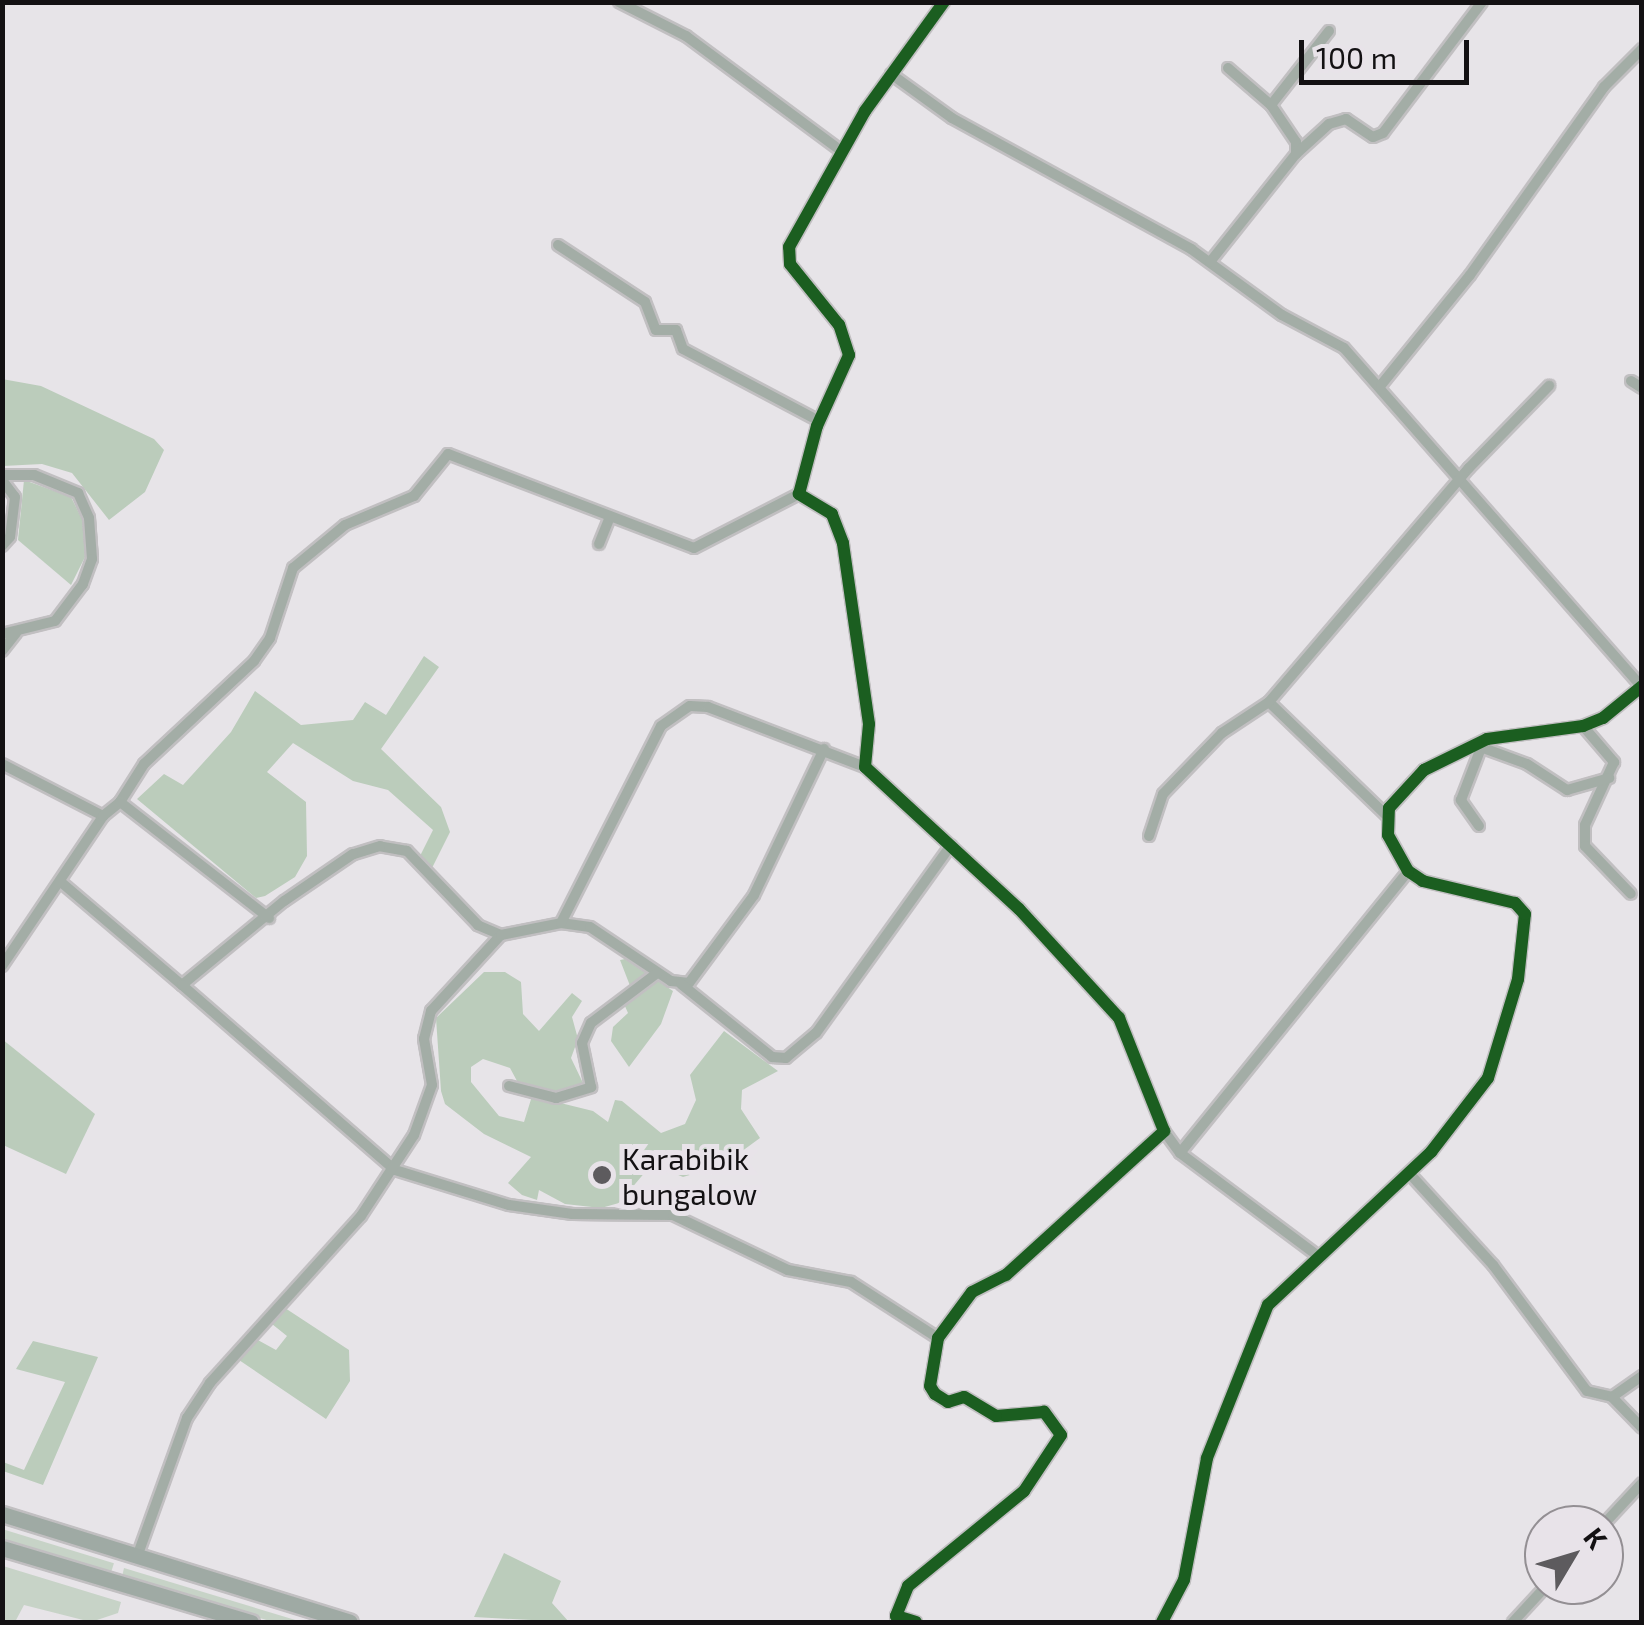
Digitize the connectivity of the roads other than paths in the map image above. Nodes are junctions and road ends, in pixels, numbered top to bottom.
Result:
1 (620, 2) edge
2 (944, 2) edge
3 (1482, 2) edge
4 (1329, 31) dead end
5 (1642, 50) edge
6 (1228, 68) dead end
7 (891, 74) junction
8 (1271, 104) junction
9 (840, 150) junction
10 (1296, 154) junction
11 (558, 245) dead end
12 (1210, 262) junction
13 (1380, 386) junction
14 (1550, 386) dead end
15 (819, 421) junction
16 (2, 478) edge
17 (1465, 480) junction
18 (799, 494) junction
19 (609, 519) junction
20 (598, 544) dead end
21 (2, 546) edge
22 (16, 633) junction
23 (2, 634) edge
24 (2, 650) edge
25 (1641, 686) edge
26 (1268, 702) junction
27 (1584, 726) junction
28 (1478, 747) junction
29 (824, 749) junction
30 (2, 764) edge
31 (865, 767) junction
32 (1611, 777) junction
33 (120, 802) junction
34 (102, 816) junction
35 (1387, 816) junction
36 (1479, 826) dead end
37 (1149, 836) dead end
38 (951, 844) junction
39 (1408, 870) junction
40 (62, 883) junction
41 (1631, 894) dead end
42 (269, 918) junction
43 (561, 923) junction
44 (501, 934) junction
45 (2, 966) edge
46 (657, 973) junction
47 (681, 984) junction
48 (182, 985) junction
49 (509, 1086) dead end
50 (1164, 1131) junction
51 (1180, 1153) junction
52 (395, 1170) junction
53 (1410, 1174) junction
54 (1318, 1255) junction
55 (938, 1338) junction
56 (1642, 1376) edge
57 (1612, 1397) junction
58 (1642, 1428) edge
59 (1642, 1483) edge
60 (1621, 1505) edge
61 (2, 1514) edge
62 (2, 1548) edge
63 (138, 1554) junction
64 (251, 1622) edge
65 (350, 1622) edge
66 (916, 1622) edge
67 (1162, 1622) edge

1 - 9 street
2 - 7 street
3 - 10 street
4 - 8 street
5 - 13 street
6 - 8 street
7 - 9 street
7 - 12 street
8 - 10 street
9 - 15 street
10 - 12 street
11 - 15 street
12 - 13 street
13 - 17 street
14 - 17 street
15 - 18 street
16 - 21 street
16 - 22 street
17 - 25 street
17 - 26 street
18 - 19 street
18 - 31 street
19 - 20 street
19 - 33 street
22 - 23 street
22 - 24 street
25 - 27 street
26 - 35 street
26 - 37 street
27 - 28 street
27 - 32 street
28 - 32 street
28 - 35 street
28 - 36 street
29 - 31 street
29 - 43 street
29 - 47 street
30 - 34 street
31 - 38 street
32 - 41 street
33 - 34 street
33 - 42 street
34 - 40 street
35 - 39 street
38 - 47 street
38 - 50 street
39 - 51 street
39 - 53 street
40 - 45 street
40 - 48 street
42 - 44 street
42 - 48 street
43 - 44 street
43 - 46 street
44 - 52 street
46 - 47 street
46 - 49 street
48 - 52 street
50 - 51 street
50 - 55 street
51 - 54 street
52 - 55 street
52 - 63 street
53 - 54 street
53 - 57 street
54 - 67 street
55 - 66 street
56 - 57 street
57 - 58 street
59 - 60 street
61 - 63 highway
62 - 64 highway
63 - 65 highway

